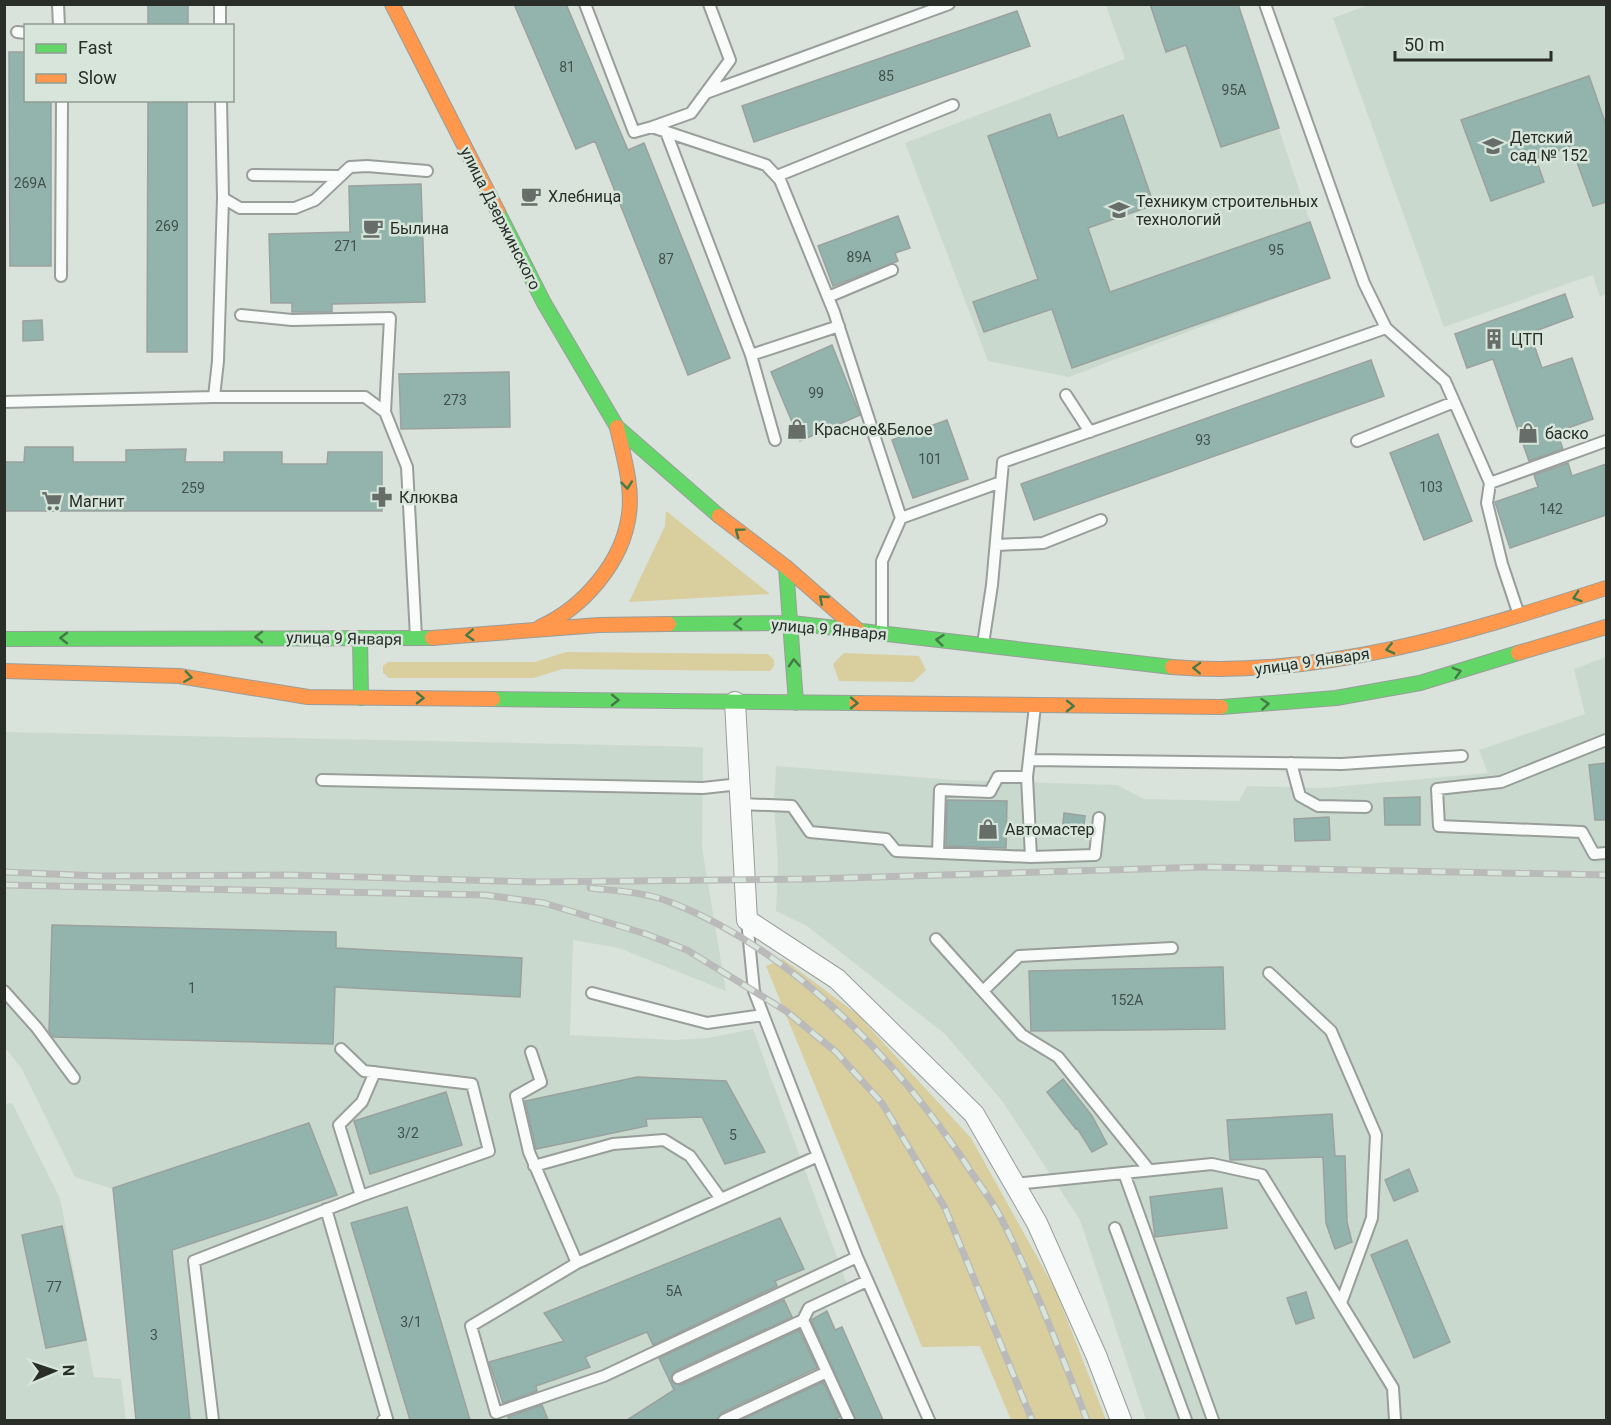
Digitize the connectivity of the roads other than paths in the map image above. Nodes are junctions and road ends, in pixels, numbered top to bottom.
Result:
1 (58, 4) edge
2 (220, 4) edge
3 (392, 4) edge
4 (585, 4) edge
5 (710, 4) edge
6 (949, 4) edge
7 (1265, 4) edge
8 (59, 24) edge
9 (220, 24) edge
10 (705, 93) junction
11 (62, 102) edge
12 (221, 102) edge
13 (953, 105) dead end
14 (652, 127) junction
15 (666, 132) junction
16 (427, 171) dead end
17 (253, 175) dead end
18 (338, 176) junction
19 (777, 176) junction
20 (223, 198) junction
21 (892, 270) dead end
22 (61, 276) dead end
23 (828, 297) junction
24 (241, 315) dead end
25 (839, 326) junction
26 (1386, 328) junction
27 (751, 355) junction
28 (1066, 395) dead end
29 (214, 397) junction
30 (4, 402) edge
31 (1454, 402) junction
32 (385, 412) junction
33 (617, 427) junction
34 (1090, 432) junction
35 (775, 440) dead end
36 (1357, 441) dead end
37 (1606, 441) edge
38 (1001, 482) junction
39 (1490, 483) junction
40 (901, 518) junction
41 (1101, 520) dead end
42 (996, 545) junction
43 (786, 567) junction
44 (1606, 588) edge
45 (1519, 615) junction
46 (792, 622) junction
47 (1606, 627) edge
48 (859, 631) junction
49 (523, 632) junction
50 (882, 634) junction
51 (360, 638) junction
52 (4, 639) edge
53 (416, 639) junction
54 (983, 644) junction
55 (6, 675) edge
56 (361, 698) junction
57 (735, 702) junction
58 (796, 703) junction
59 (1035, 705) junction
60 (1606, 740) edge
61 (1462, 756) dead end
62 (1029, 760) junction
63 (1291, 763) junction
64 (1027, 777) junction
65 (322, 780) dead end
66 (741, 794) junction
67 (1366, 807) dead end
68 (1099, 818) dead end
69 (938, 853) junction
70 (1606, 853) edge
71 (1031, 857) junction
72 (747, 920) junction
73 (936, 939) dead end
74 (1172, 948) dead end
75 (1269, 973) dead end
76 (4, 991) edge
77 (983, 991) junction
78 (592, 993) dead end
79 (763, 1015) junction
80 (341, 1049) dead end
81 (531, 1052) dead end
82 (375, 1072) junction
83 (74, 1078) dead end
84 (818, 1156) junction
85 (534, 1166) junction
86 (1149, 1170) junction
87 (1124, 1173) junction
88 (1015, 1184) junction
89 (361, 1196) junction
90 (721, 1199) junction
91 (326, 1209) junction
92 (1115, 1228) dead end
93 (857, 1257) junction
94 (577, 1263) junction
95 (867, 1281) junction
96 (1341, 1304) junction
97 (803, 1320) junction
98 (827, 1372) junction
99 (678, 1378) dead end
100 (213, 1420) edge
101 (383, 1420) edge
102 (724, 1420) edge
103 (849, 1420) edge
104 (929, 1420) edge
105 (1121, 1420) edge
106 (1186, 1420) edge
107 (1213, 1420) edge
108 (1395, 1420) edge

1 - 8 lane
2 - 9 lane
3 - 33 main road, улица Дзержинского
4 - 14 lane
5 - 10 lane
6 - 10 lane
7 - 26 lane
10 - 14 lane
11 - 22 lane
12 - 20 lane
13 - 19 lane
14 - 15 lane
15 - 19 lane
15 - 27 lane
16 - 18 lane
17 - 18 lane
18 - 20 lane
19 - 23 lane
20 - 29 lane
21 - 23 lane
23 - 25 lane
24 - 32 lane
25 - 27 lane
25 - 40 lane
26 - 31 lane
26 - 34 lane
27 - 35 lane
28 - 34 lane
29 - 30 lane
29 - 32 lane
31 - 36 lane
31 - 39 lane
32 - 53 lane
43 -> 33 main road, улица Дзержинского
33 -> 49 main road, улица Дзержинского
34 - 38 lane
37 - 39 lane
38 - 40 lane
38 - 42 lane
39 - 45 lane
40 - 50 lane
41 - 42 lane
42 - 54 lane
43 - 46 main road
48 -> 43 main road, улица Дзержинского
44 -> 45 main road, улица 9 Января
45 -> 54 main road, улица 9 Января
46 - 48 main road, улица 9 Января
46 -> 49 main road, улица 9 Января
58 -> 46 main road
59 -> 47 main road
48 - 50 main road, улица 9 Января
49 -> 53 main road, улица 9 Января
54 -> 50 main road, улица 9 Января
51 -> 52 main road, улица 9 Января
51 - 53 main road, улица 9 Января
51 - 56 main road
55 -> 56 main road
56 -> 57 main road
57 - 58 main road
57 - 66 street
58 -> 59 main road
59 - 62 lane
60 - 70 lane
61 - 63 lane
62 - 63 lane
62 - 64 lane
63 - 67 lane
64 - 69 lane
64 - 71 lane
65 - 66 lane
66 - 69 lane
66 - 72 street
68 - 71 lane
69 - 71 lane
72 - 79 lane
72 - 88 street
73 - 77 lane
74 - 77 lane
75 - 96 lane
76 - 83 lane
77 - 86 lane
78 - 79 lane
79 - 84 lane
80 - 82 lane
81 - 85 lane
82 - 89 lane
82 - 89 lane
84 - 90 lane
84 - 93 lane
85 - 90 lane
85 - 94 lane
86 - 87 lane
86 - 96 lane
87 - 88 lane
87 - 107 lane
88 - 105 street
89 - 91 lane
90 - 94 lane
91 - 100 lane
91 - 101 lane
92 - 106 lane
93 - 94 lane
93 - 95 lane
95 - 97 lane
95 - 104 lane
96 - 108 lane
97 - 98 lane
97 - 99 lane
98 - 102 lane
98 - 103 lane

